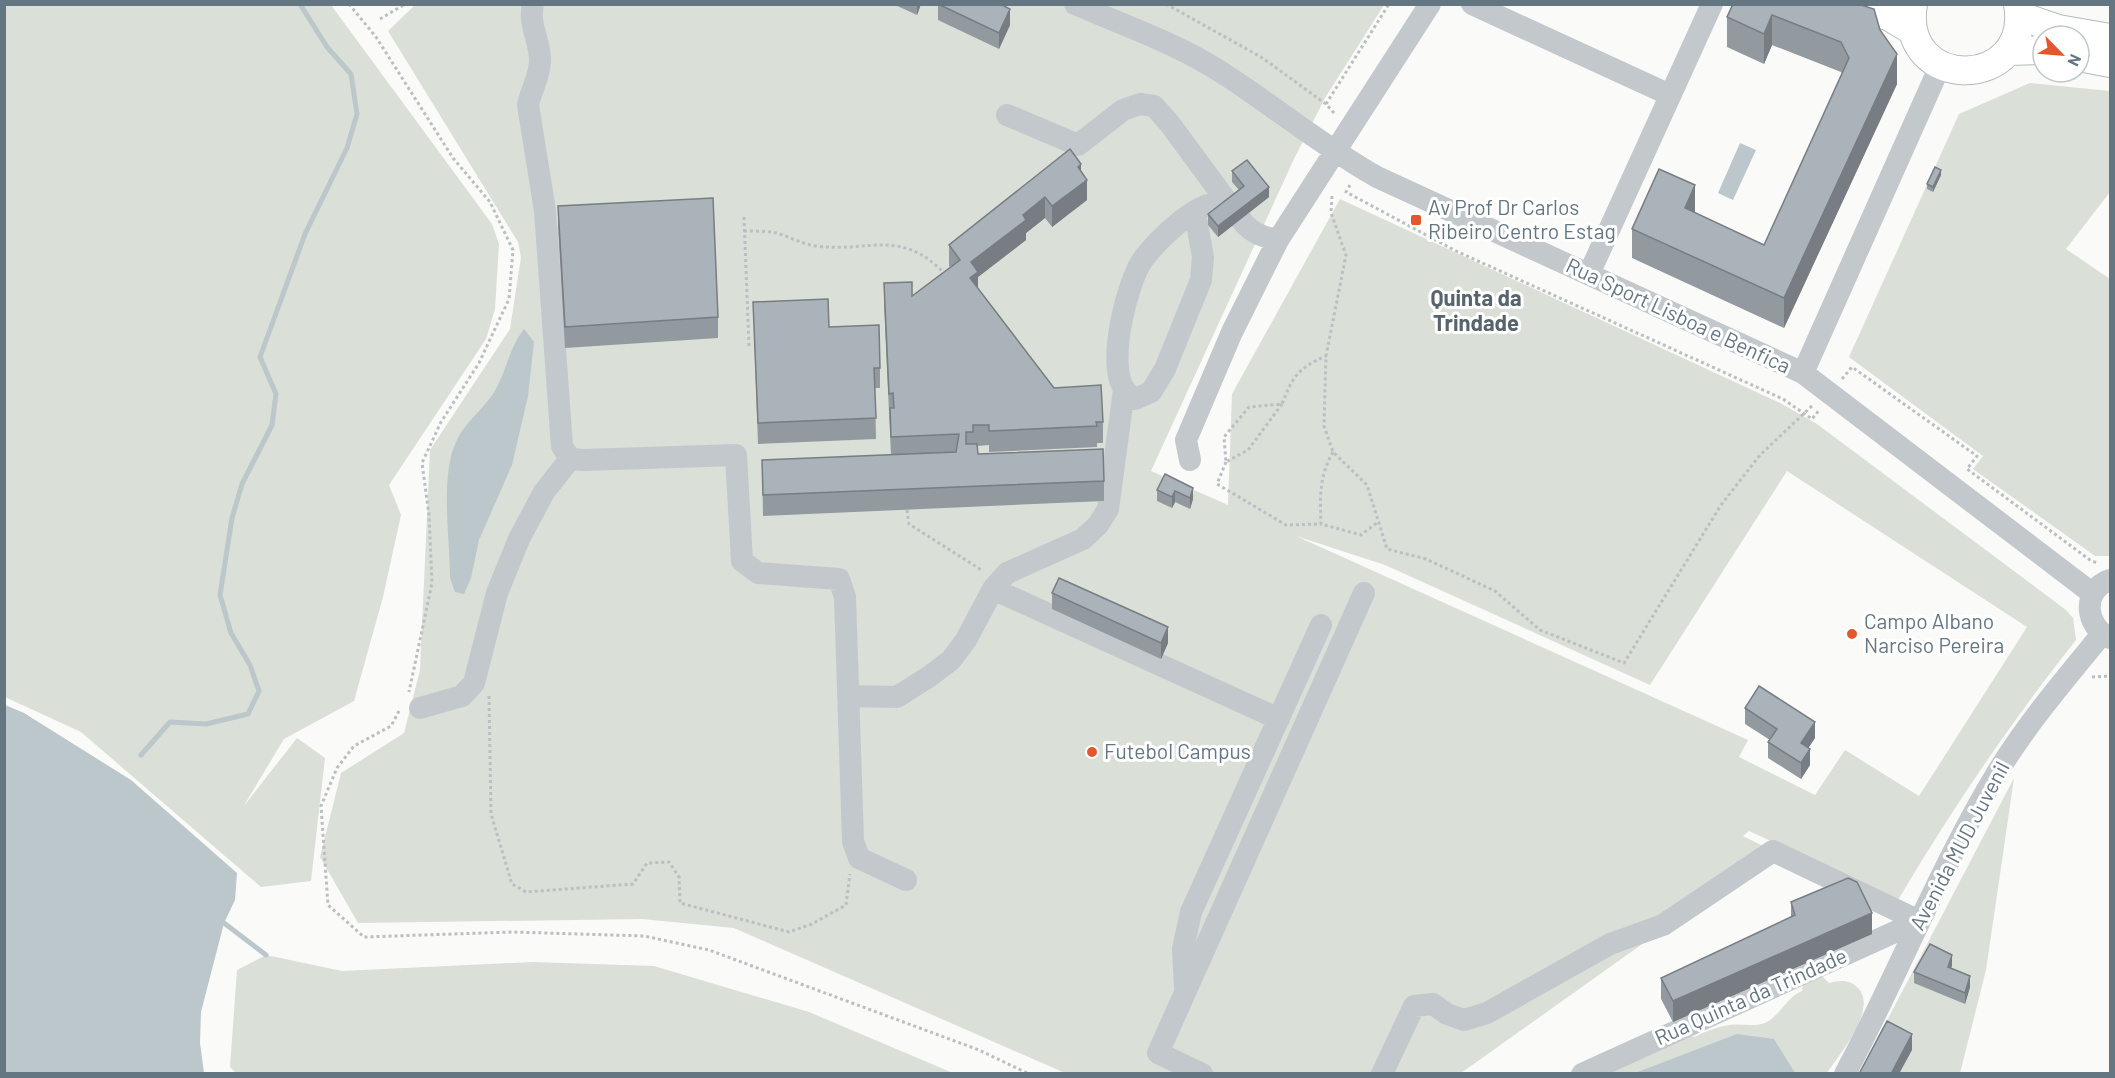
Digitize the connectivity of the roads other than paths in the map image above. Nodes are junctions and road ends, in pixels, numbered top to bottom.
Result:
1 (533, 4) edge
2 (1075, 4) edge
3 (1430, 4) edge
4 (1472, 4) edge
5 (1712, 4) edge
6 (1850, 4) edge
7 (2019, 10) edge
8 (1913, 18) edge
9 (2110, 38) edge
10 (2031, 50) edge
11 (2009, 51) junction
12 (2091, 59) edge
13 (2110, 63) edge
14 (1940, 66) junction
15 (1670, 95) junction
16 (1007, 115) dead end
17 (1334, 152) junction
18 (1231, 207) junction
19 (1195, 213) junction
20 (1278, 240) junction
21 (1589, 274) junction
22 (1803, 373) junction
23 (1124, 390) junction
24 (570, 459) junction
25 (1190, 460) dead end
26 (996, 585) junction
27 (2102, 587) edge
28 (1364, 593) dead end
29 (1321, 625) dead end
30 (2106, 636) edge
31 (848, 696) junction
32 (408, 706) road end
33 (1279, 719) junction
34 (906, 880) dead end
35 (1919, 921) junction
36 (1185, 992) junction
37 (1202, 1074) edge
38 (1382, 1074) edge
39 (1582, 1074) edge
40 (1845, 1074) edge

1 - 24 street
2 - 17 street, Rua Sport Lisboa e Benfica
3 - 17 street
4 - 15 street
5 - 15 street
6 - 8 main road
7 - 9 main road
7 - 11 main road
8 - 14 main road
10 - 11 main road
11 - 14 main road
12 - 13 main road
14 - 22 street
15 - 21 street
16 - 18 street
17 - 20 street
17 - 21 street, Rua Sport Lisboa e Benfica
18 - 19 street
18 - 20 street
19 - 23 street
19 - 23 street
20 - 25 street
21 - 22 street, Rua Sport Lisboa e Benfica
22 - 27 street, Rua Sport Lisboa e Benfica
23 - 26 street
24 - 31 street
24 - 32 street
26 - 31 street
26 - 33 street
27 - 30 street
28 - 36 street
29 - 33 street
30 - 35 street, Avenida MUD Juvenil
31 - 34 street
33 - 36 street
35 - 38 street
35 - 39 street, Rua Quinta da Trindade
35 - 40 street, Avenida MUD Juvenil
36 - 37 street

